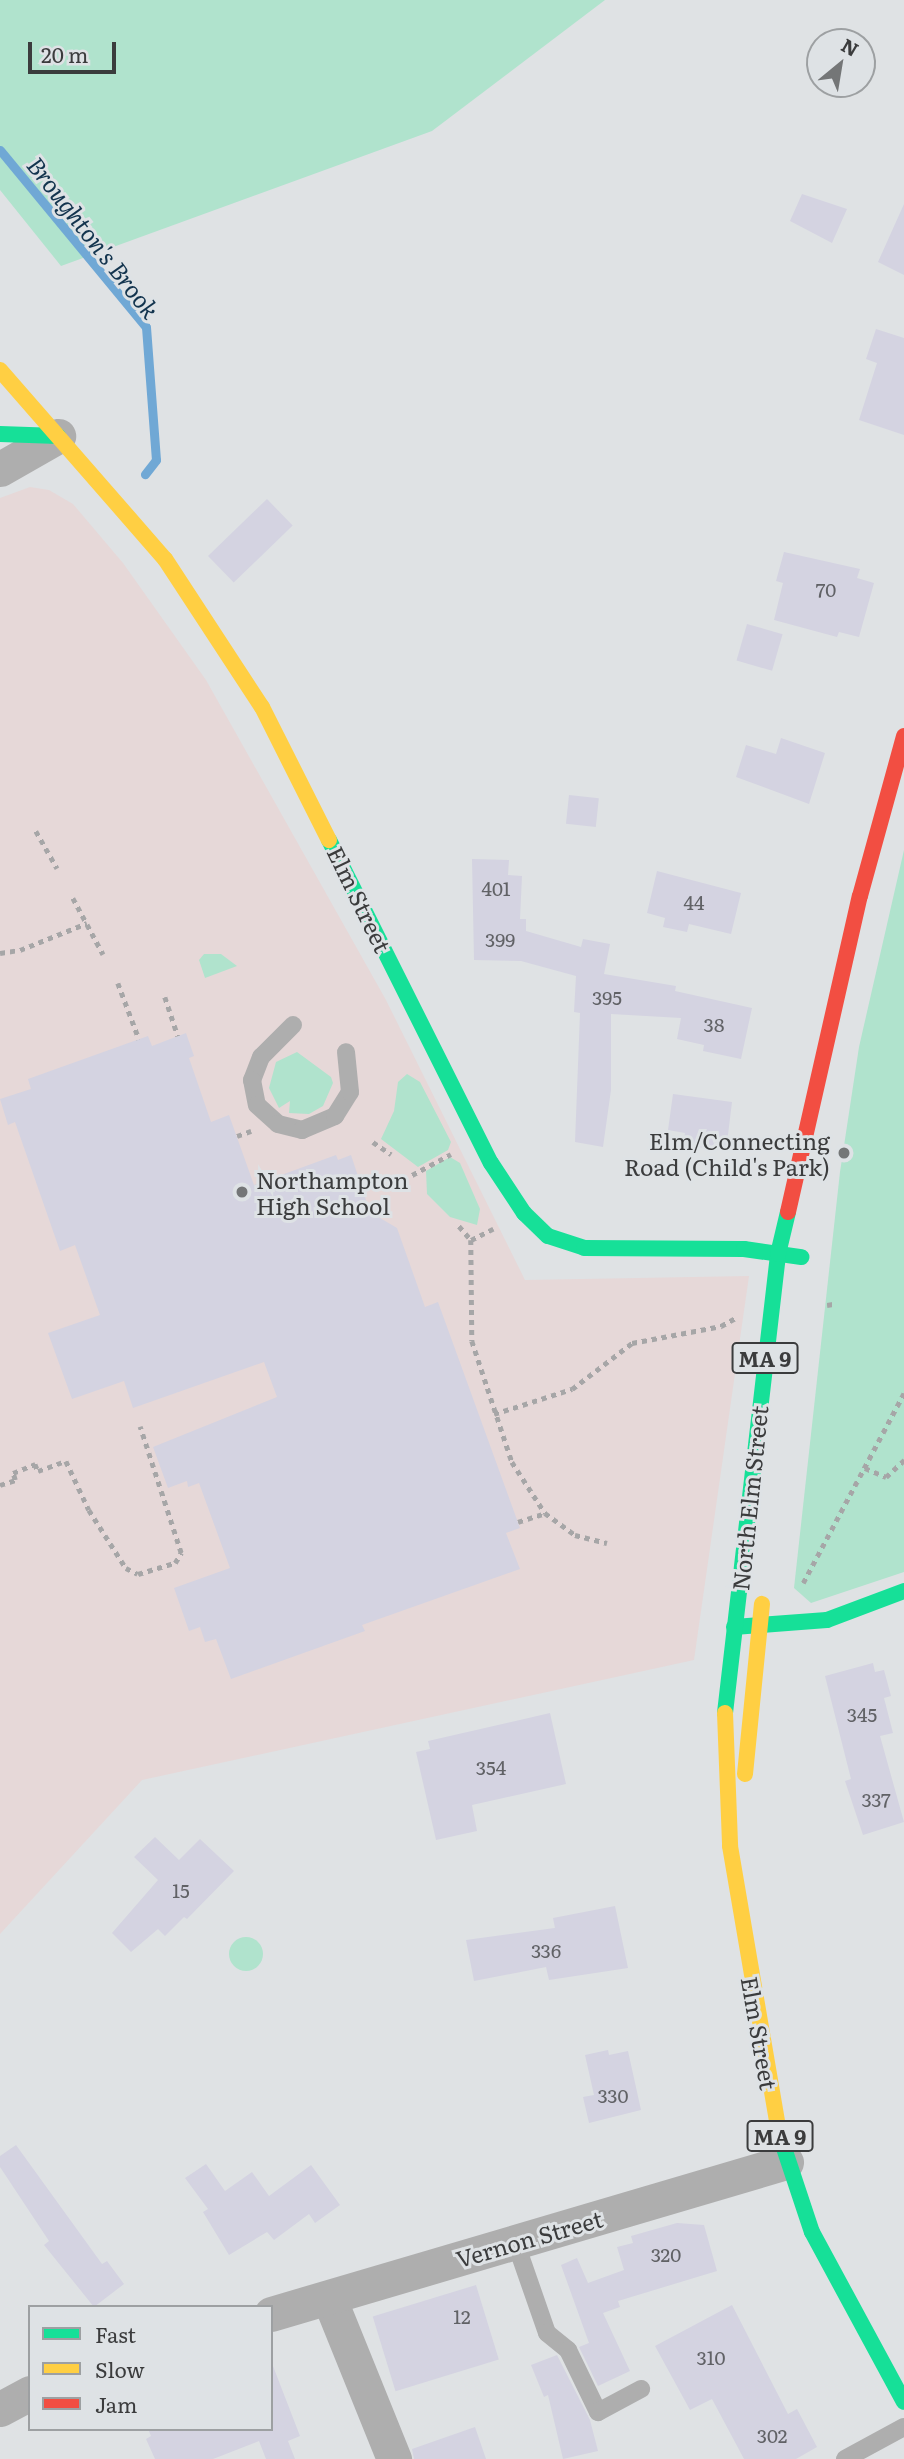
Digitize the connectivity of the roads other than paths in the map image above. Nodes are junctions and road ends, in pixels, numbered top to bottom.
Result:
1 (0, 370) edge
2 (0, 434) edge
3 (58, 436) junction
4 (0, 469) edge
5 (904, 736) edge
6 (836, 998) junction
7 (293, 1025) dead end
8 (345, 1052) dead end
9 (808, 1202) dead end
10 (778, 1254) junction
11 (797, 1279) dead end
12 (775, 1436) dead end
13 (770, 1477) dead end
14 (763, 1586) dead end
15 (904, 1591) edge
16 (760, 1627) junction
17 (734, 1628) junction
18 (730, 1846) junction
19 (786, 2162) junction
20 (515, 2241) junction
21 (329, 2298) junction
22 (273, 2313) edge
23 (641, 2389) dead end
24 (28, 2394) edge
25 (904, 2402) edge
26 (0, 2409) edge
27 (904, 2427) edge
28 (394, 2459) edge
29 (845, 2459) edge

1 - 3 main road, Elm Street
2 - 3 main road
3 - 4 street
3 - 10 main road, Elm Street
5 - 6 main road, North Elm Street / MA 9
6 - 9 main road, North Elm Street / MA 9
6 - 10 main road, North Elm Street / MA 9
7 - 8 lane
10 - 11 main road, Elm Street
10 - 17 main road, North Elm Street / MA 9
12 - 13 main road, North Elm Street
14 - 16 main road, North Elm Street / MA 9
15 - 16 main road
16 - 17 main road
16 - 18 main road, Elm Street / MA 9
17 - 18 main road, Elm Street / MA 9
18 - 19 main road, Elm Street / MA 9
19 - 20 street, Vernon Street
19 - 25 main road, Elm Street / MA 9
20 - 21 street, Vernon Street
20 - 23 lane
21 - 22 street, Vernon Street
21 - 28 street
24 - 26 street
27 - 29 lane

